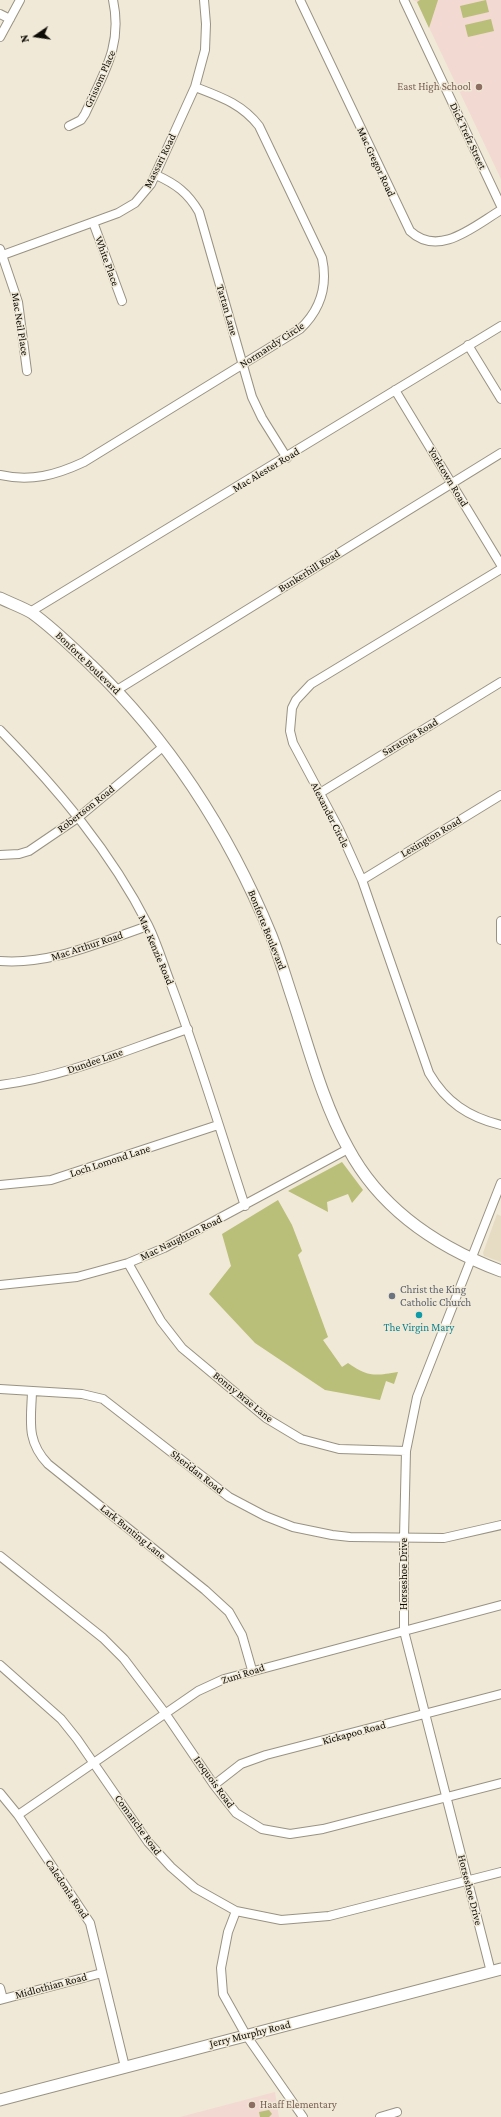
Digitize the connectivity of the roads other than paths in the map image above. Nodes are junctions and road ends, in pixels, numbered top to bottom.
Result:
1 (20, 0) edge
2 (113, 0) edge
3 (204, 0) edge
4 (300, 0) edge
5 (404, 0) edge
6 (0, 14) edge
7 (10, 19) junction
8 (0, 37) edge
9 (195, 87) junction
10 (69, 126) dead end
11 (156, 175) junction
12 (501, 206) edge
13 (501, 210) edge
14 (93, 222) junction
15 (1, 253) edge
16 (122, 301) dead end
17 (501, 326) edge
18 (468, 345) junction
19 (243, 365) junction
20 (27, 371) dead end
21 (395, 390) junction
22 (501, 399) edge
23 (501, 453) edge
24 (287, 458) junction
25 (0, 475) edge
26 (452, 483) junction
27 (501, 565) edge
28 (501, 569) edge
29 (0, 598) edge
30 (30, 612) junction
31 (501, 682) edge
32 (117, 690) junction
33 (0, 730) edge
34 (164, 746) junction
35 (320, 793) junction
36 (501, 795) edge
37 (79, 816) junction
38 (0, 855) edge
39 (362, 880) junction
40 (501, 921) edge
41 (148, 926) junction
42 (501, 940) edge
43 (0, 961) edge
44 (188, 1029) junction
45 (0, 1085) edge
46 (218, 1125) junction
47 (501, 1125) edge
48 (348, 1149) junction
49 (501, 1183) edge
50 (0, 1185) edge
51 (245, 1206) junction
52 (470, 1259) junction
53 (128, 1263) junction
54 (501, 1271) edge
55 (0, 1285) edge
56 (0, 1389) edge
57 (32, 1392) junction
58 (406, 1450) junction
59 (501, 1525) edge
60 (404, 1537) junction
61 (0, 1556) edge
62 (501, 1605) edge
63 (404, 1631) junction
64 (0, 1665) edge
65 (252, 1670) junction
66 (501, 1694) edge
67 (165, 1713) junction
68 (424, 1714) junction
69 (94, 1762) junction
70 (501, 1783) edge
71 (214, 1785) junction
72 (0, 1793) edge
73 (447, 1798) junction
74 (18, 1815) junction
75 (501, 1872) edge
76 (468, 1881) junction
77 (236, 1911) junction
78 (496, 1970) edge
79 (102, 1973) junction
80 (0, 1988) edge
81 (1, 1999) edge
82 (246, 2035) junction
83 (126, 2067) junction
84 (0, 2100) edge
85 (397, 2112) dead end
86 (303, 2117) edge
87 (380, 2117) edge

1 - 7 street
2 - 10 street, Grissom Place
3 - 9 street, Massari Road
4 - 13 street, Mac Gregor Road
5 - 12 street, Dick Trefz Street
6 - 7 street
7 - 8 street
9 - 11 street, Massari Road
9 - 19 street, Normandy Circle
11 - 14 street, Massari Road
11 - 19 street, Tartan Lane
14 - 15 street, Massari Road
14 - 16 street, White Place
15 - 20 street, Mac Neil Place
17 - 18 street, Mac Alester Road
18 - 21 street, Mac Alester Road
18 - 22 street
19 - 24 street, Tartan Lane
19 - 25 street, Normandy Circle
21 - 24 street, Mac Alester Road
21 - 26 street, Yorktown Road
23 - 26 street, Bunkerhill Road
24 - 30 street, Mac Alester Road
26 - 27 street, Yorktown Road
26 - 32 street, Bunkerhill Road
28 - 35 street, Alexander Circle
29 - 30 main road, Bonforte Boulevard
30 - 32 main road, Bonforte Boulevard
31 - 35 street, Saratoga Road
32 - 34 main road, Bonforte Boulevard
33 - 37 street, Mac Kenzie Road
34 - 37 street, Robertson Road
34 - 48 main road, Bonforte Boulevard
35 - 39 street, Alexander Circle
36 - 39 street, Lexington Road
37 - 38 street, Robertson Road
37 - 41 street, Mac Kenzie Road
39 - 47 street, Alexander Circle
40 - 42 street
41 - 43 street, Mac Arthur Road
41 - 44 street, Mac Kenzie Road
44 - 45 street, Dundee Lane
44 - 46 street, Mac Kenzie Road
46 - 50 street, Loch Lomond Lane
46 - 51 street, Mac Kenzie Road
48 - 51 street, Mac Naughton Road
48 - 52 main road, Bonforte Boulevard
49 - 52 street, Horseshoe Drive
51 - 53 street, Mac Naughton Road
52 - 54 main road, Bonforte Boulevard
52 - 58 street, Horseshoe Drive
53 - 55 street, Mac Naughton Road
53 - 58 street, Bonny Brae Lane
56 - 57 street, Sheridan Road
57 - 60 street, Sheridan Road
57 - 65 street, Lark Bunting Lane
58 - 60 street, Horseshoe Drive
59 - 60 street, Sheridan Road
60 - 63 street, Horseshoe Drive
61 - 67 street, Iroquois Road
62 - 63 street, Zuni Road
63 - 65 street, Zuni Road
63 - 68 street, Horseshoe Drive
64 - 69 street, Comanche Road
65 - 67 street, Zuni Road
66 - 68 street, Kickapoo Road
67 - 69 street, Zuni Road
67 - 71 street, Iroquois Road
68 - 71 street, Kickapoo Road
68 - 73 street, Horseshoe Drive
69 - 74 street, Zuni Road
69 - 77 street, Comanche Road
70 - 73 street, Iroquois Road
71 - 73 street, Iroquois Road
72 - 74 street, Caledonia Road
73 - 76 street, Horseshoe Drive
74 - 79 street, Caledonia Road
75 - 76 street, Comanche Road
76 - 77 street, Comanche Road
76 - 78 street, Horseshoe Drive
77 - 82 street
78 - 82 main road, Jerry Murphy Road
79 - 81 street, Midlothian Road
79 - 83 street, Caledonia Road
80 - 81 street
82 - 83 main road, Jerry Murphy Road
82 - 86 street
83 - 84 main road, Jerry Murphy Road
85 - 87 street

